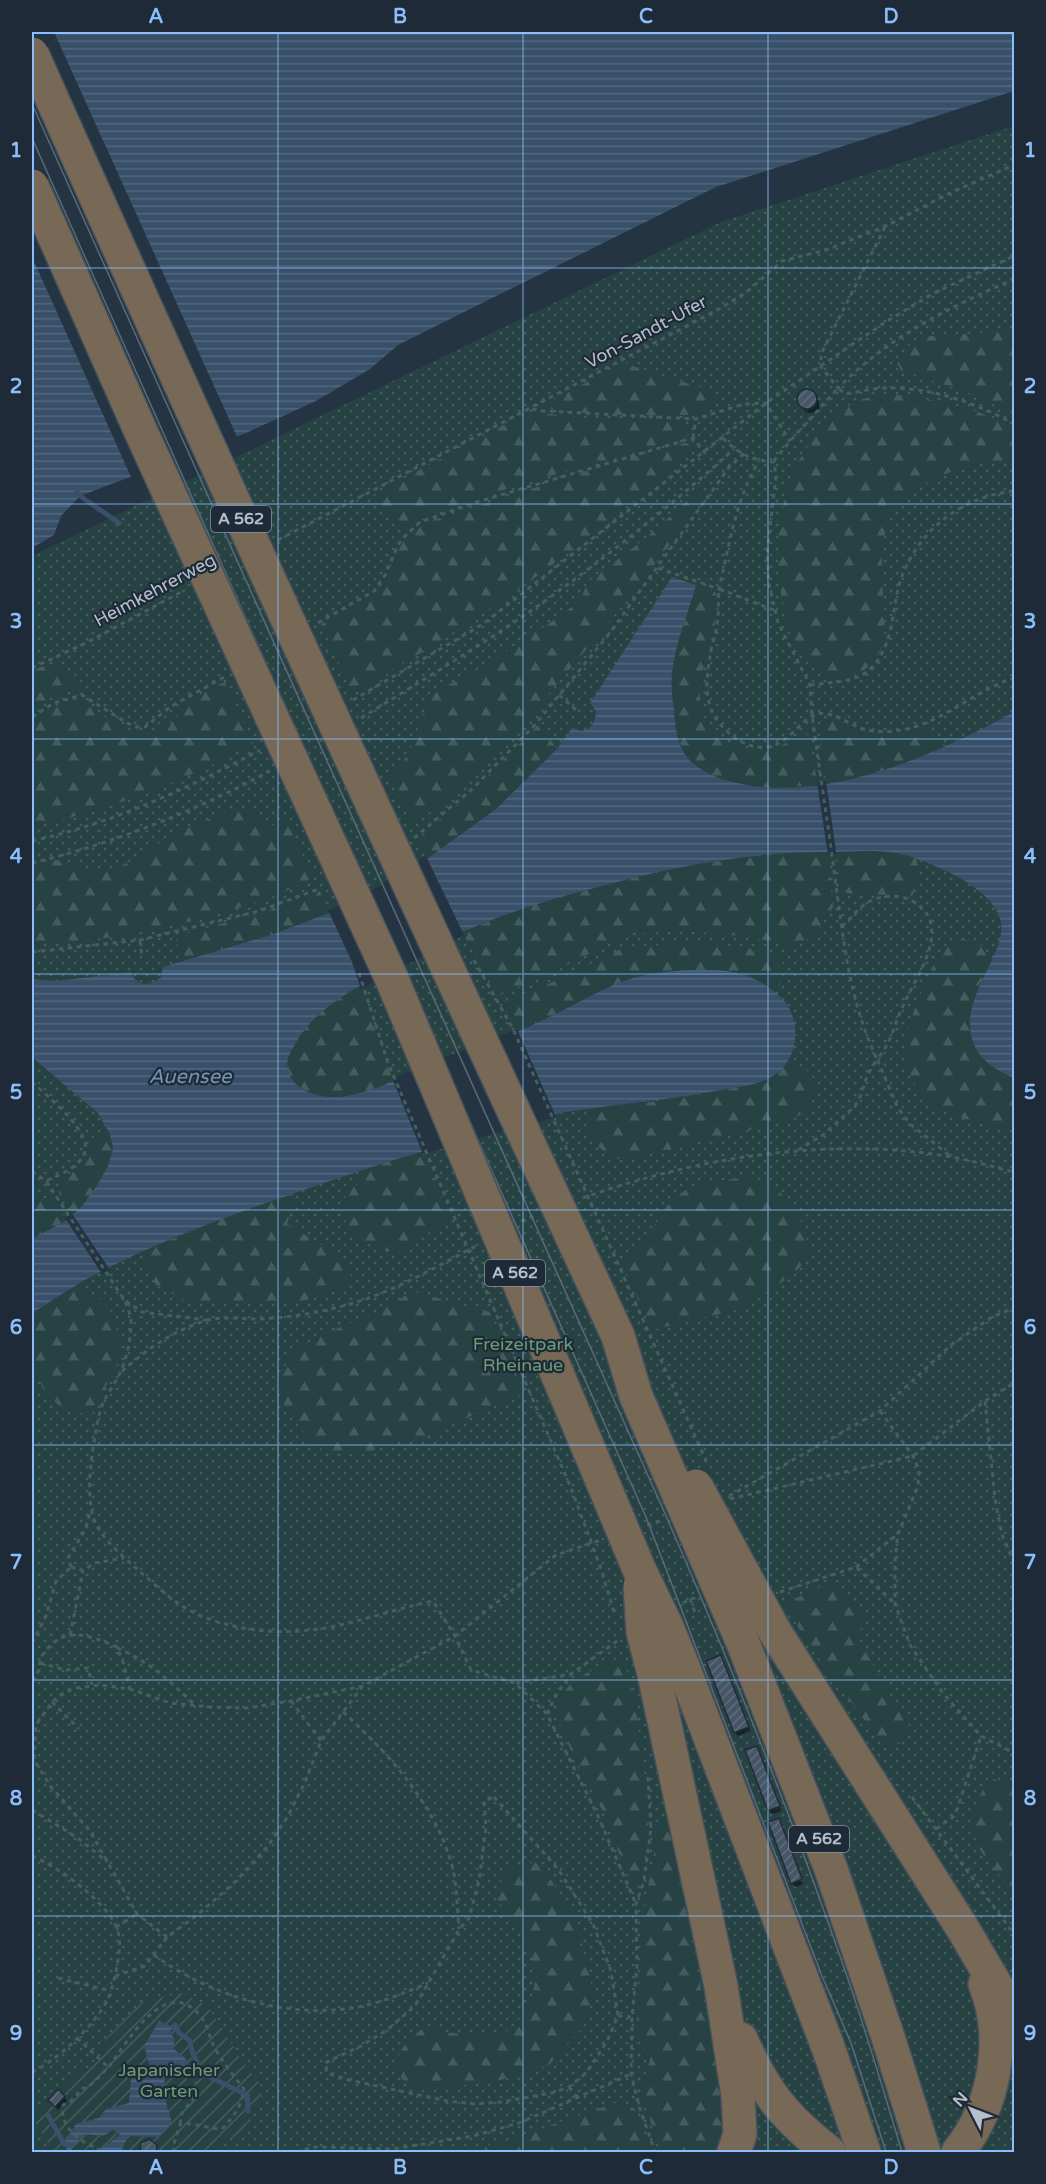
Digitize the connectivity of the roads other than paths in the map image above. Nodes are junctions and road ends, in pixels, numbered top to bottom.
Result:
1 (32, 54) edge
2 (32, 186) edge
3 (618, 1336) junction
4 (668, 1669) junction
5 (963, 1929) junction
6 (721, 1986) junction
7 (1014, 2016) edge
8 (734, 2152) edge
9 (829, 2152) edge
10 (864, 2152) edge
11 (924, 2152) edge
12 (958, 2152) edge

1 - 3 highway, A 562, bridge
2 - 4 highway, A 562, bridge
3 - 5 highway, bridge
3 - 11 highway, A 562, bridge
4 - 6 highway
4 - 10 highway
5 - 7 highway
5 - 12 highway
6 - 8 highway
6 - 9 highway

